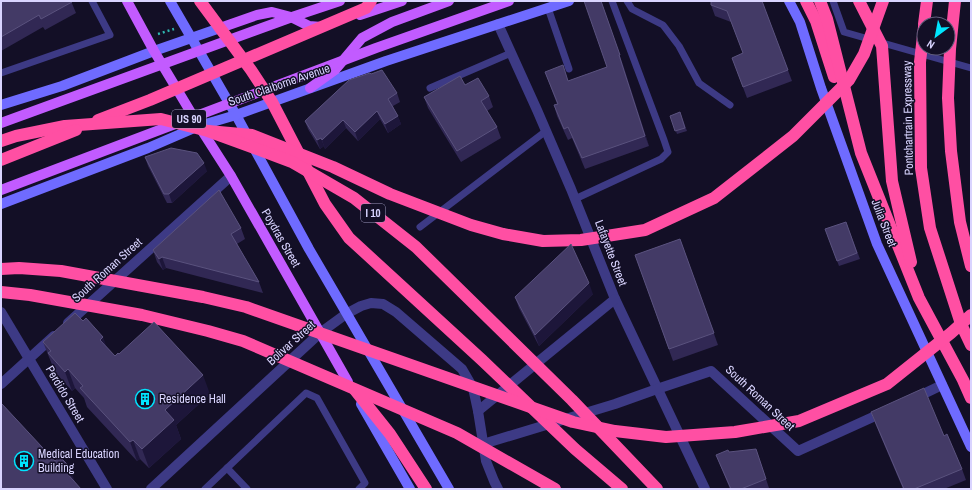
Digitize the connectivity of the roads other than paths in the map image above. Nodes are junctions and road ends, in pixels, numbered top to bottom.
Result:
1 (92, 1) edge
2 (126, 1) edge
3 (170, 1) edge
4 (200, 1) edge
5 (340, 1) edge
6 (371, 1) edge
7 (402, 1) edge
8 (449, 1) edge
9 (509, 1) edge
10 (569, 1) edge
11 (612, 1) edge
12 (627, 1) edge
13 (789, 1) edge
14 (806, 1) edge
15 (820, 1) edge
16 (833, 1) edge
17 (859, 1) edge
18 (883, 1) edge
19 (927, 1) edge
20 (955, 1) edge
21 (548, 8) junction
22 (925, 16) edge
23 (498, 24) junction
24 (220, 28) junction
25 (192, 38) junction
26 (154, 51) junction
27 (511, 53) junction
28 (921, 56) edge
29 (971, 68) edge
30 (569, 69) dead end
31 (1, 72) edge
32 (310, 88) junction
33 (430, 88) dead end
34 (272, 102) junction
35 (1, 105) edge
36 (730, 105) dead end
37 (850, 111) junction
38 (236, 114) junction
39 (1, 123) edge
40 (204, 128) junction
41 (546, 131) junction
42 (1, 141) edge
43 (1, 160) edge
44 (230, 176) junction
45 (1, 190) edge
46 (575, 199) junction
47 (1, 204) edge
48 (420, 227) dead end
49 (971, 266) edge
50 (1, 268) edge
51 (1, 292) edge
52 (919, 298) junction
53 (615, 299) junction
54 (1, 312) edge
55 (346, 314) junction
56 (971, 315) edge
57 (320, 333) junction
58 (971, 345) edge
59 (28, 359) junction
60 (348, 382) junction
61 (1, 384) edge
62 (942, 385) junction
63 (657, 389) junction
64 (971, 398) edge
65 (906, 402) edge
66 (892, 408) edge
67 (478, 411) junction
68 (483, 444) junction
69 (971, 447) edge
70 (227, 468) junction
71 (107, 489) edge
72 (151, 489) edge
73 (205, 489) edge
74 (247, 489) edge
75 (359, 489) edge
76 (410, 489) edge
77 (426, 489) edge
78 (449, 489) edge
79 (498, 489) edge
80 (555, 489) edge
81 (622, 489) edge
82 (657, 489) edge
83 (705, 489) edge

1 - 31 lane
2 - 26 main road, Poydras Street
3 - 25 street, Poydras Street
4 - 24 highway
5 - 39 main road
6 - 43 highway
7 - 24 main road
8 - 32 main road
9 - 45 main road, South Claiborne Avenue / US 90
10 - 21 street, South Claiborne Avenue
11 - 46 lane
12 - 36 lane
13 - 62 street, Julia Street
14 - 37 highway
15 - 37 highway
16 - 29 lane
17 - 52 highway
18 - 40 highway
19 - 22 highway
20 - 49 highway
21 - 23 street, South Claiborne Avenue
21 - 30 lane
23 - 27 street, Lafayette Street
23 - 32 street, South Claiborne Avenue
24 - 25 street
24 - 34 highway
25 - 26 street
25 - 38 street, Poydras Street
26 - 35 street
26 - 40 main road, Poydras Street
27 - 33 lane
27 - 41 street, Lafayette Street
28 - 58 highway, Pontchartrain Expressway
32 - 34 street, South Claiborne Avenue
34 - 38 street, South Claiborne Avenue
34 - 81 highway
37 - 52 highway
38 - 40 street, South Claiborne Avenue
38 - 55 street, Poydras Street
40 - 42 highway, I 10
40 - 44 main road, Poydras Street
40 - 47 street, South Claiborne Avenue
40 - 82 highway, I 10
41 - 46 street, Lafayette Street
41 - 48 lane
44 - 57 main road, Poydras Street
44 - 59 street, South Roman Street
46 - 53 street, Lafayette Street
50 - 56 highway
51 - 80 highway
52 - 64 highway
53 - 63 street, Lafayette Street
53 - 67 street
54 - 59 street, Perdido Street
55 - 57 street, Bolivar Street
55 - 67 street, Bolivar Street
55 - 78 street, Poydras Street
57 - 60 main road, Poydras Street
57 - 72 street, Bolivar Street
59 - 61 street, South Roman Street
59 - 71 street, Perdido Street
60 - 76 street, Poydras Street
60 - 77 highway
62 - 65 street
62 - 69 street, Julia Street
63 - 66 street, South Roman Street
63 - 68 street, South Roman Street
63 - 83 street, Lafayette Street
67 - 68 street
68 - 79 street
70 - 73 lane
70 - 74 lane
70 - 75 lane

